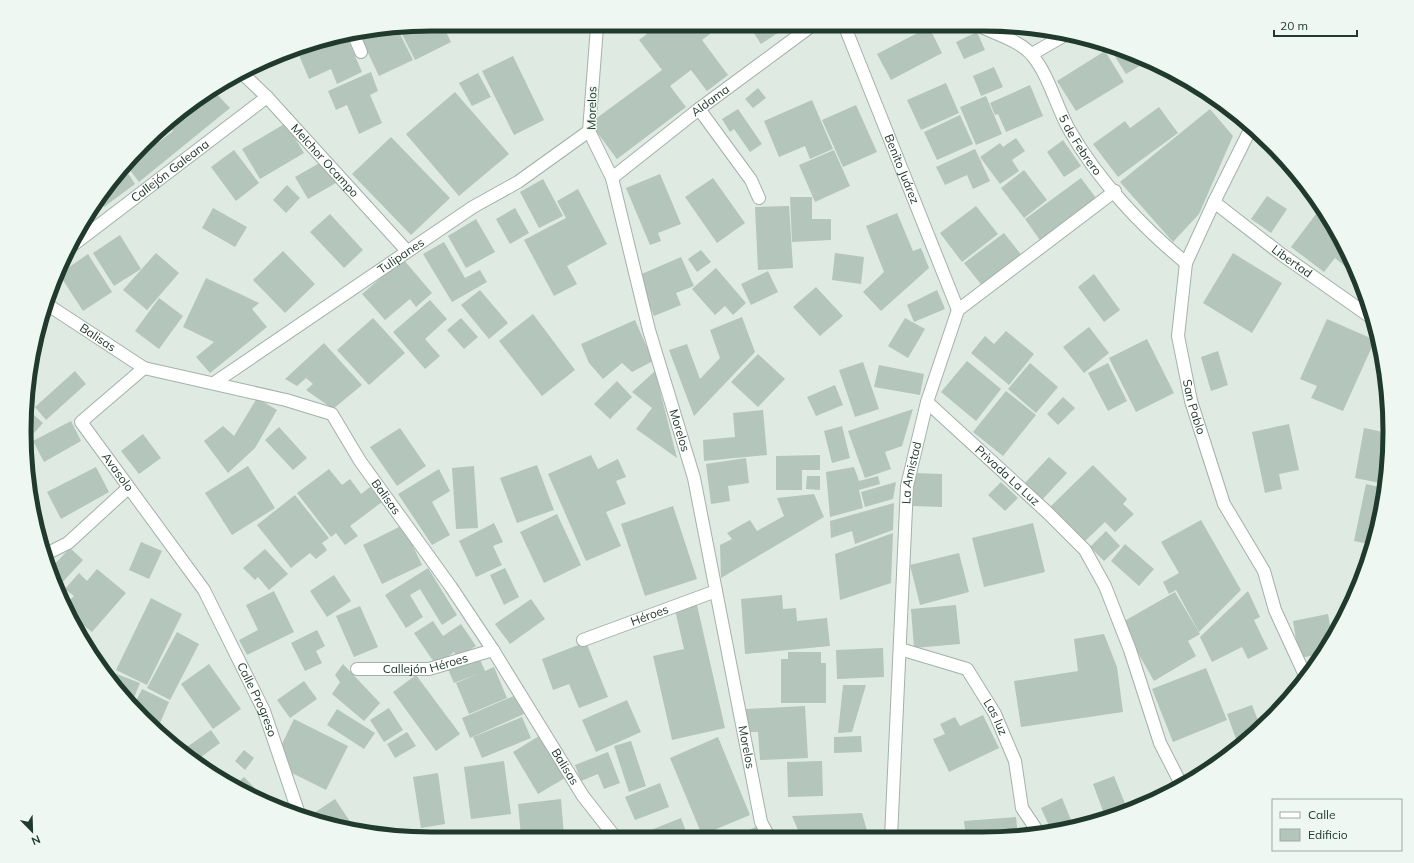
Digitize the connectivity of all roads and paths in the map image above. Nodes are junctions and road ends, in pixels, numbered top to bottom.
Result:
1 (597, 31) edge
2 (806, 31) edge
3 (847, 31) edge
4 (990, 31) edge
5 (355, 39) edge
6 (1059, 39) edge
7 (362, 52) dead end
8 (1032, 54) junction
9 (246, 77) edge
10 (267, 97) junction
11 (699, 110) junction
12 (589, 131) junction
13 (1249, 132) edge
14 (612, 178) junction
15 (1115, 191) junction
16 (760, 198) dead end
17 (1214, 202) junction
18 (80, 240) edge
19 (407, 251) junction
20 (1186, 264) junction
21 (51, 307) edge
22 (958, 310) junction
23 (1365, 313) edge
24 (144, 368) junction
25 (214, 383) junction
26 (928, 402) junction
27 (128, 488) junction
28 (50, 552) edge
29 (204, 590) joint
30 (716, 591) junction
31 (583, 640) dead end
32 (900, 649) junction
33 (493, 650) junction
34 (357, 669) dead end
35 (1303, 671) edge
36 (1179, 780) edge
37 (297, 809) edge
38 (1036, 829) edge
39 (612, 832) edge
40 (766, 832) edge
41 (892, 832) edge

1 - 12 street, Morelos
2 - 11 street, Aldama
3 - 22 street, Benito Juárez
4 - 8 street, 5 de Febrero
5 - 7 street
6 - 8 street
8 - 15 street, 5 de Febrero
9 - 10 street, Melchor Ocampo
10 - 18 street, Callejón Galeana
10 - 19 street, Melchor Ocampo
11 - 14 street, Aldama
11 - 16 street
12 - 14 street, Morelos
12 - 19 street, Tulipanes
13 - 17 street, San Pablo
14 - 30 street, Morelos
15 - 20 street, 5 de Febrero
15 - 22 street
17 - 20 street, San Pablo
17 - 23 street, Libertad
19 - 25 street, Tulipanes
20 - 35 street, San Pablo
21 - 24 street, Balisas
22 - 26 street, La Amistad
24 - 25 street, Balisas
24 - 27 street, Avasolo
25 - 33 street, Balisas
26 - 32 street, La Amistad
26 - 36 street, Privada La Luz
27 - 28 street
27 - 29 street, Avasolo
29 - 37 street, Calle Progreso
30 - 31 street, Héroes
30 - 40 street, Morelos
32 - 38 street, Las luz
32 - 41 street, La Amistad
33 - 34 street, Callejón Héroes
33 - 39 street, Balisas

